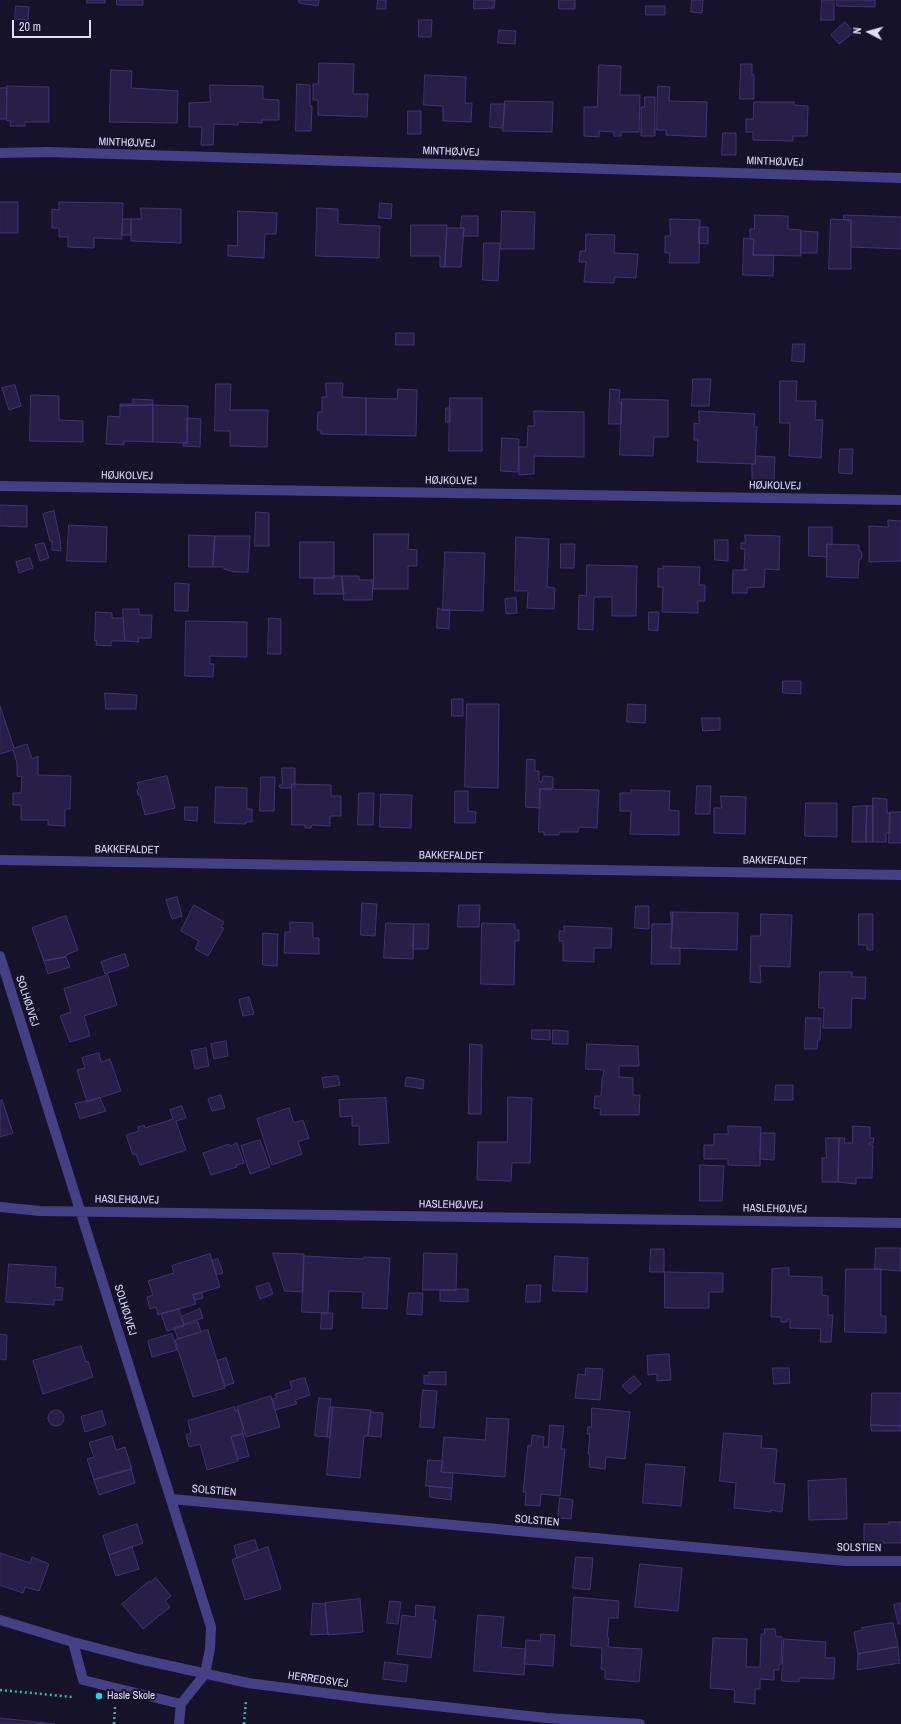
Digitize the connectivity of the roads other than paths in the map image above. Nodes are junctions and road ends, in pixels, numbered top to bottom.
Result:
1 (0, 154) edge
2 (901, 178) edge
3 (0, 486) edge
4 (901, 500) edge
5 (0, 860) edge
6 (901, 875) edge
7 (0, 956) edge
8 (0, 1207) edge
9 (81, 1211) junction
10 (901, 1223) edge
11 (171, 1499) junction
12 (901, 1561) edge
13 (0, 1620) edge
14 (73, 1642) junction
15 (205, 1674) junction
16 (181, 1704) junction
17 (548, 1721) edge
18 (179, 1724) edge
19 (640, 1724) edge

1 - 2 street, MINTHØJVEJ
3 - 4 street, HØJKOLVEJ
5 - 6 street, BAKKEFALDET
7 - 9 street, SOLHØJVEJ
8 - 9 street, HASLEHØJVEJ
9 - 10 street, HASLEHØJVEJ
9 - 11 street, SOLHØJVEJ
11 - 12 street, SOLSTIEN
11 - 15 street, SOLHØJVEJ
13 - 14 street, HERREDSVEJ
14 - 15 street, HERREDSVEJ
14 - 16 street
15 - 16 street
15 - 17 street, HERREDSVEJ
16 - 18 street
17 - 19 street, HERREDSVEJ

